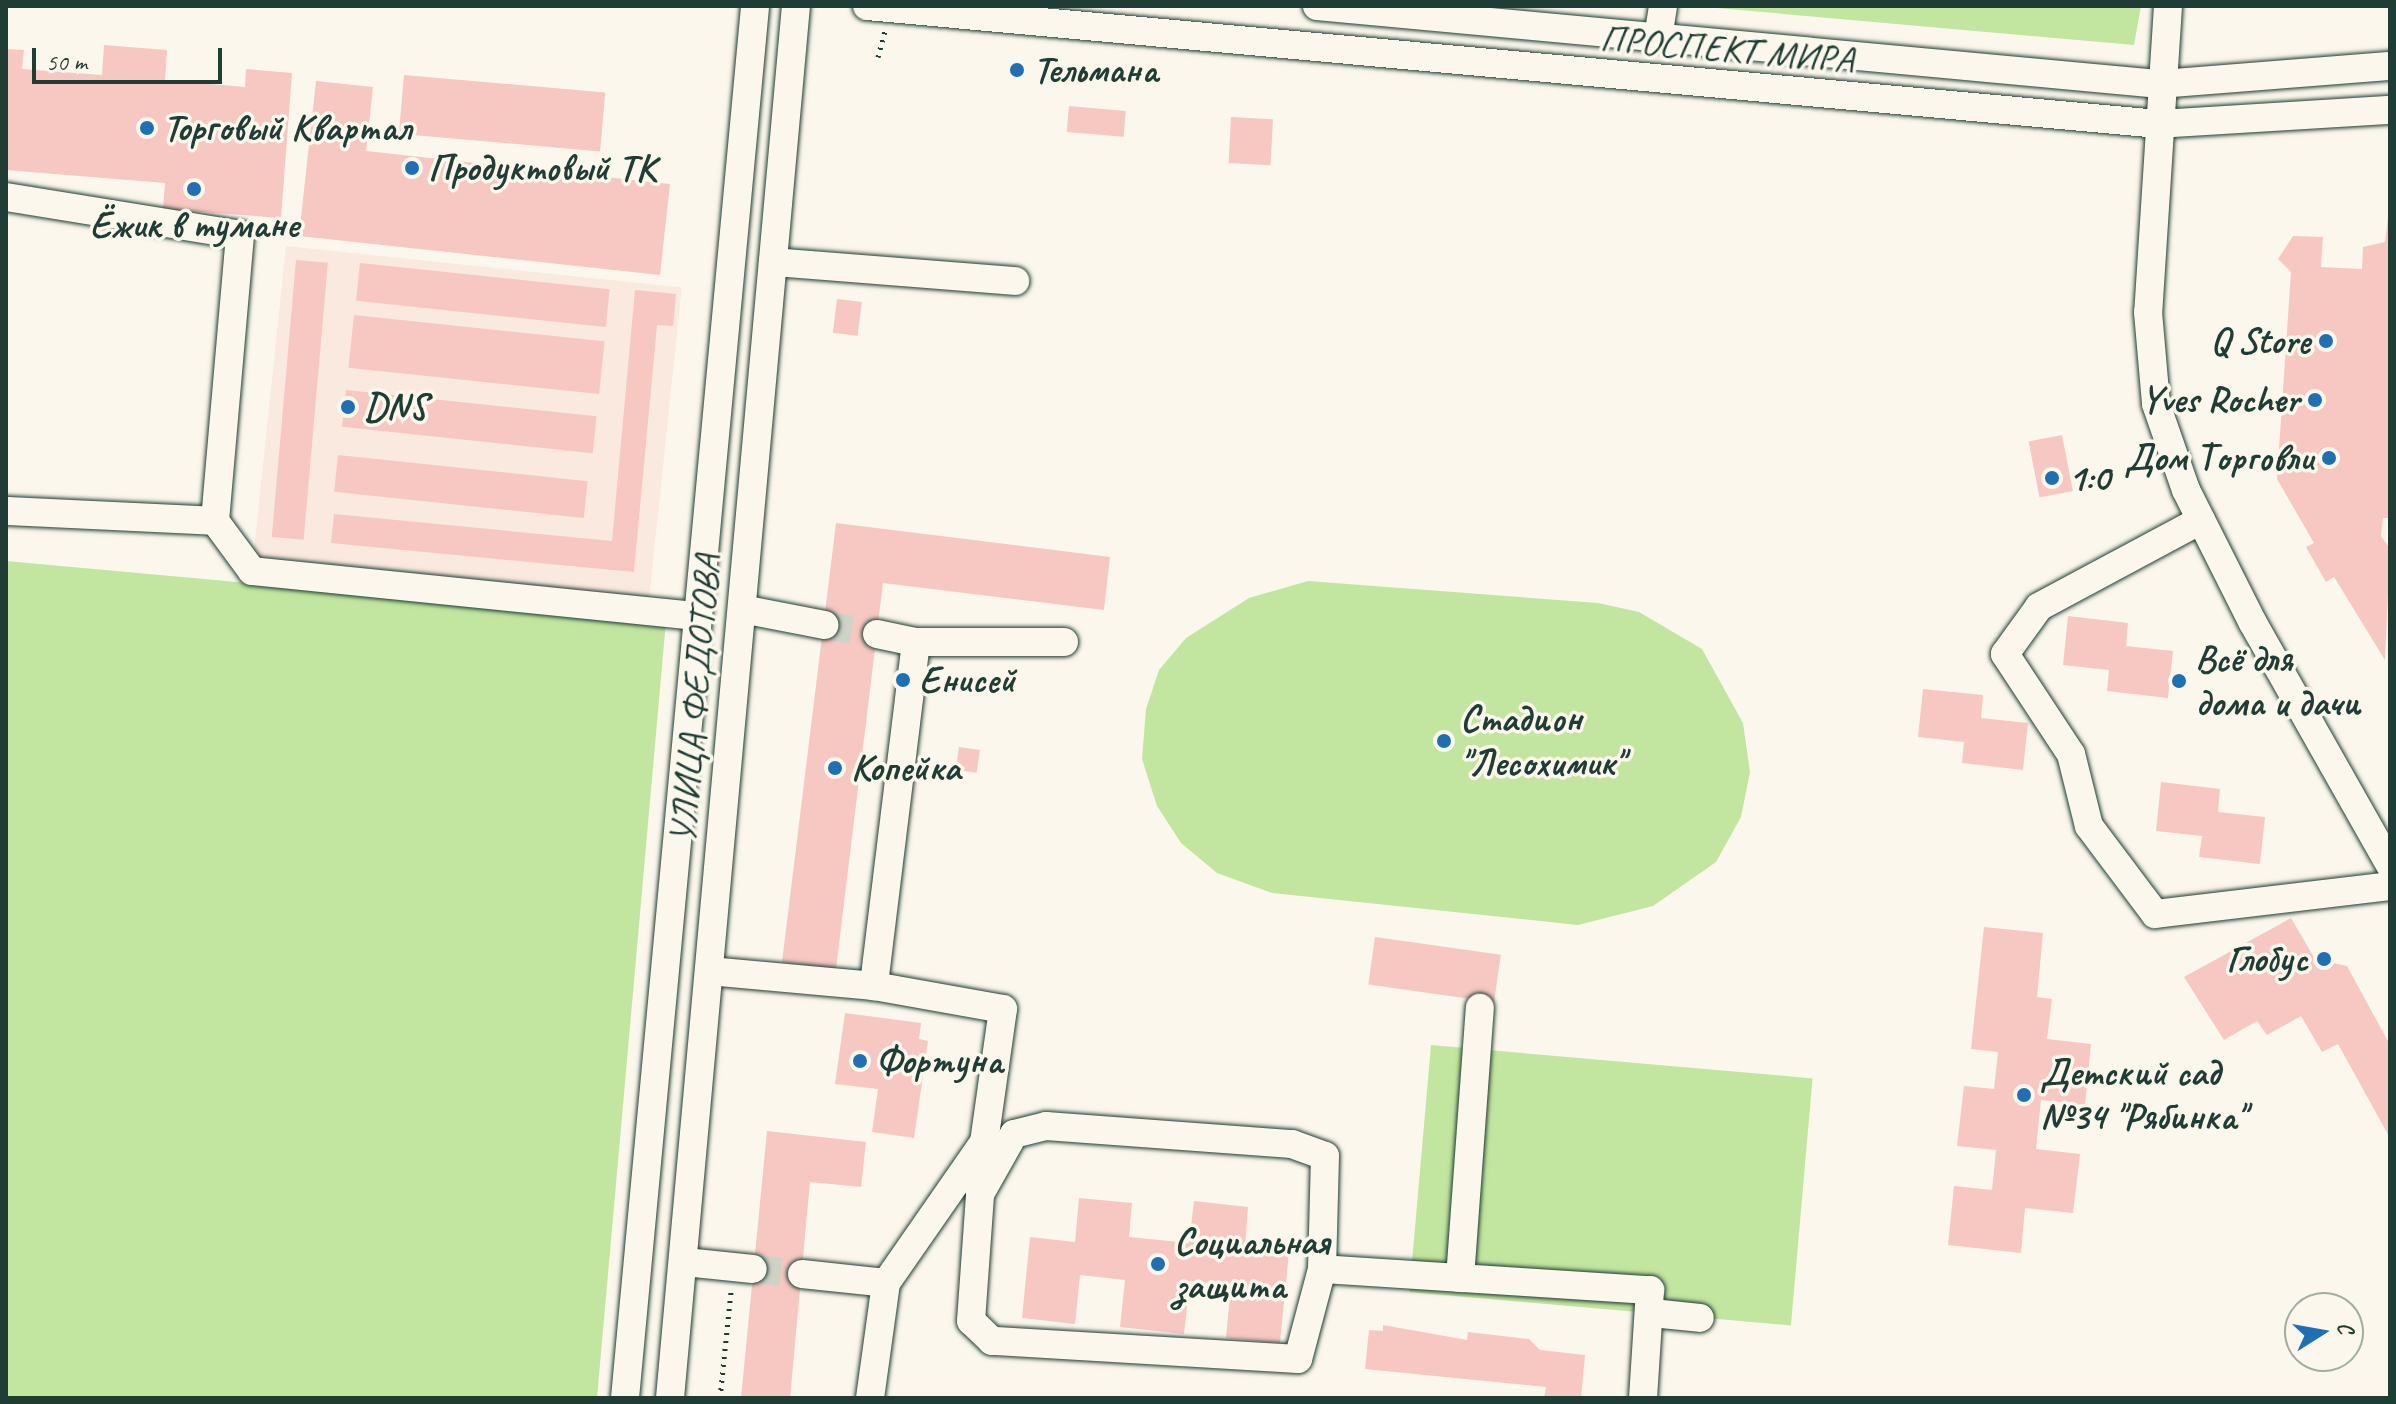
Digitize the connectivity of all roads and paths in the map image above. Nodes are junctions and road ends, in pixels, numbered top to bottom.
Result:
1 (755, 6) edge
2 (796, 6) edge
3 (867, 6) edge
4 (1317, 6) edge
5 (1663, 6) edge
6 (2168, 6) edge
7 (1658, 38) junction
8 (2390, 66) edge
9 (2160, 84) junction
10 (2388, 111) edge
11 (2158, 124) junction
12 (6, 197) edge
13 (773, 262) junction
14 (1015, 281) dead end
15 (6, 511) edge
16 (2201, 520) junction
17 (215, 521) junction
18 (742, 609) junction
19 (698, 616) junction
20 (824, 625) tunnel mouth
21 (877, 634) tunnel mouth
22 (916, 642) junction
23 (1064, 642) dead end
24 (2390, 865) edge
25 (2390, 886) edge
26 (709, 971) junction
27 (874, 986) junction
28 (1480, 1008) dead end
29 (685, 1262) junction
30 (744, 1268) joint
31 (1322, 1269) junction
32 (802, 1274) tunnel mouth
33 (1460, 1278) junction
34 (886, 1283) junction
35 (1652, 1313) junction
36 (1700, 1318) dead end
37 (625, 1398) edge
38 (670, 1398) edge
39 (720, 1398) edge
40 (870, 1398) edge
41 (1643, 1398) edge

1 - 19 street
2 - 13 street, УЛИЦА ФЕДОТОВА
3 - 11 street, ПРОСПЕКТ МИРА
4 - 7 street, ПРОСПЕКТ МИРА
5 - 7 street
6 - 9 street
7 - 9 street, ПРОСПЕКТ МИРА
8 - 9 street, ПРОСПЕКТ МИРА
9 - 11 street
10 - 11 street, ПРОСПЕКТ МИРА
11 - 16 street
12 - 17 street
13 - 14 street
13 - 18 street, УЛИЦА ФЕДОТОВА
15 - 17 street
16 - 24 street
16 - 25 street
17 - 19 street
18 - 20 street
18 - 26 street, УЛИЦА ФЕДОТОВА
19 - 37 street
21 - 22 street
22 - 23 street
22 - 27 street
26 - 27 street
26 - 29 street, УЛИЦА ФЕДОТОВА
27 - 34 street
28 - 33 street
29 - 30 street
29 - 38 street, УЛИЦА ФЕДОТОВА
30 - 39 path
31 - 31 street
31 - 33 street
32 - 34 street
33 - 35 street
34 - 40 street
35 - 36 street
35 - 41 street

